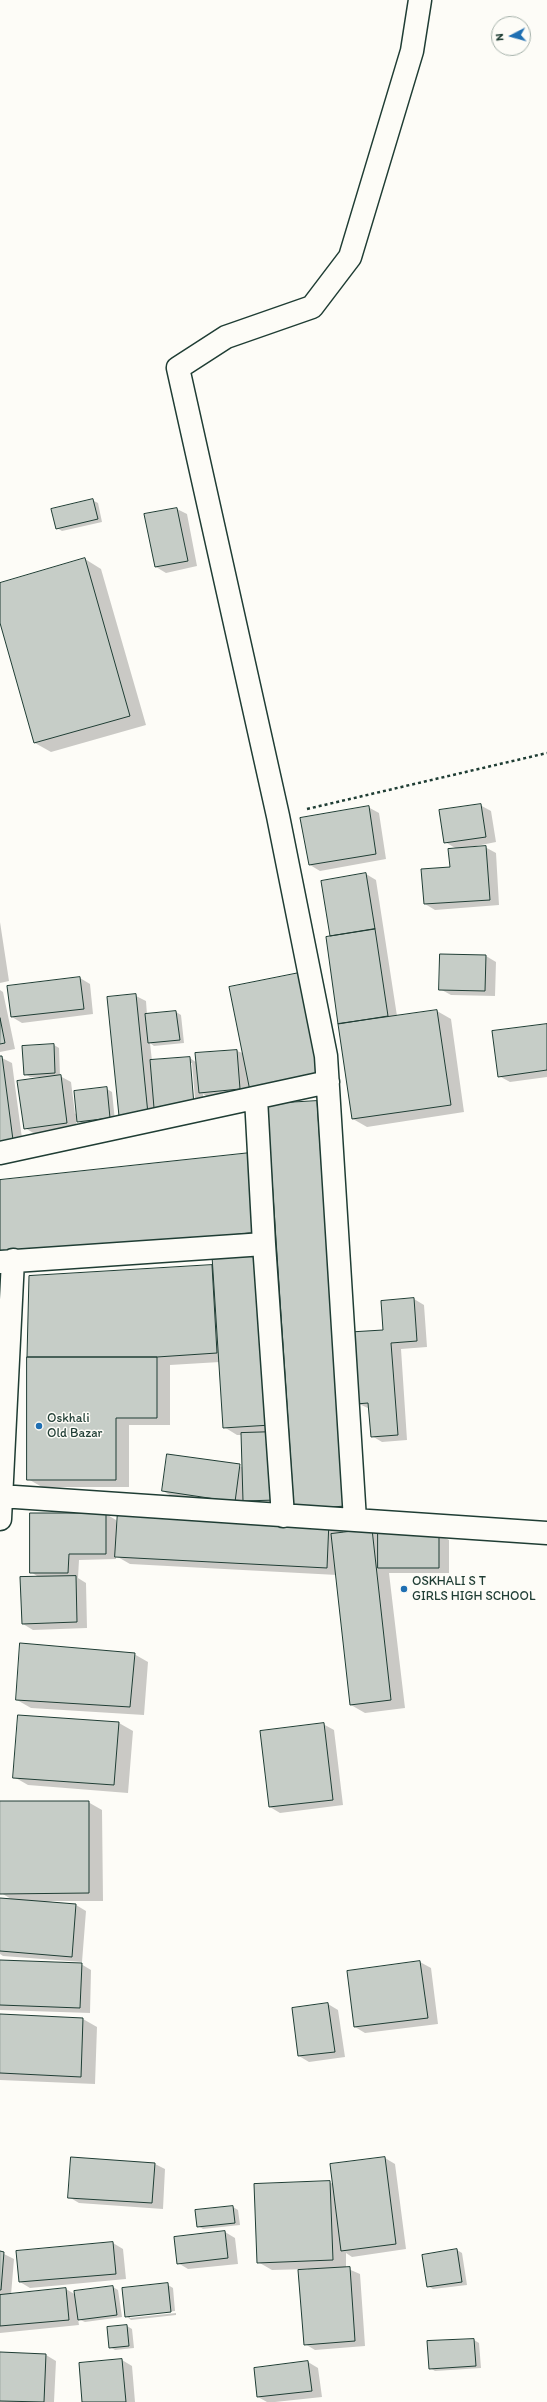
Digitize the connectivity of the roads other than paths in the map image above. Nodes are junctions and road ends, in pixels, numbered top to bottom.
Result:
1 (420, 0) edge
2 (328, 1082) junction
3 (256, 1098) junction
4 (0, 1153) edge
5 (264, 1244) junction
6 (6, 1261) edge
7 (1, 1497) edge
8 (283, 1516) junction
9 (0, 1519) edge
10 (355, 1520) junction
11 (547, 1533) edge

1 - 2 street
2 - 3 street
2 - 10 street
3 - 4 street
3 - 5 street
5 - 6 street
5 - 8 street
6 - 7 street
7 - 8 street
7 - 9 street
8 - 10 street
10 - 11 street

